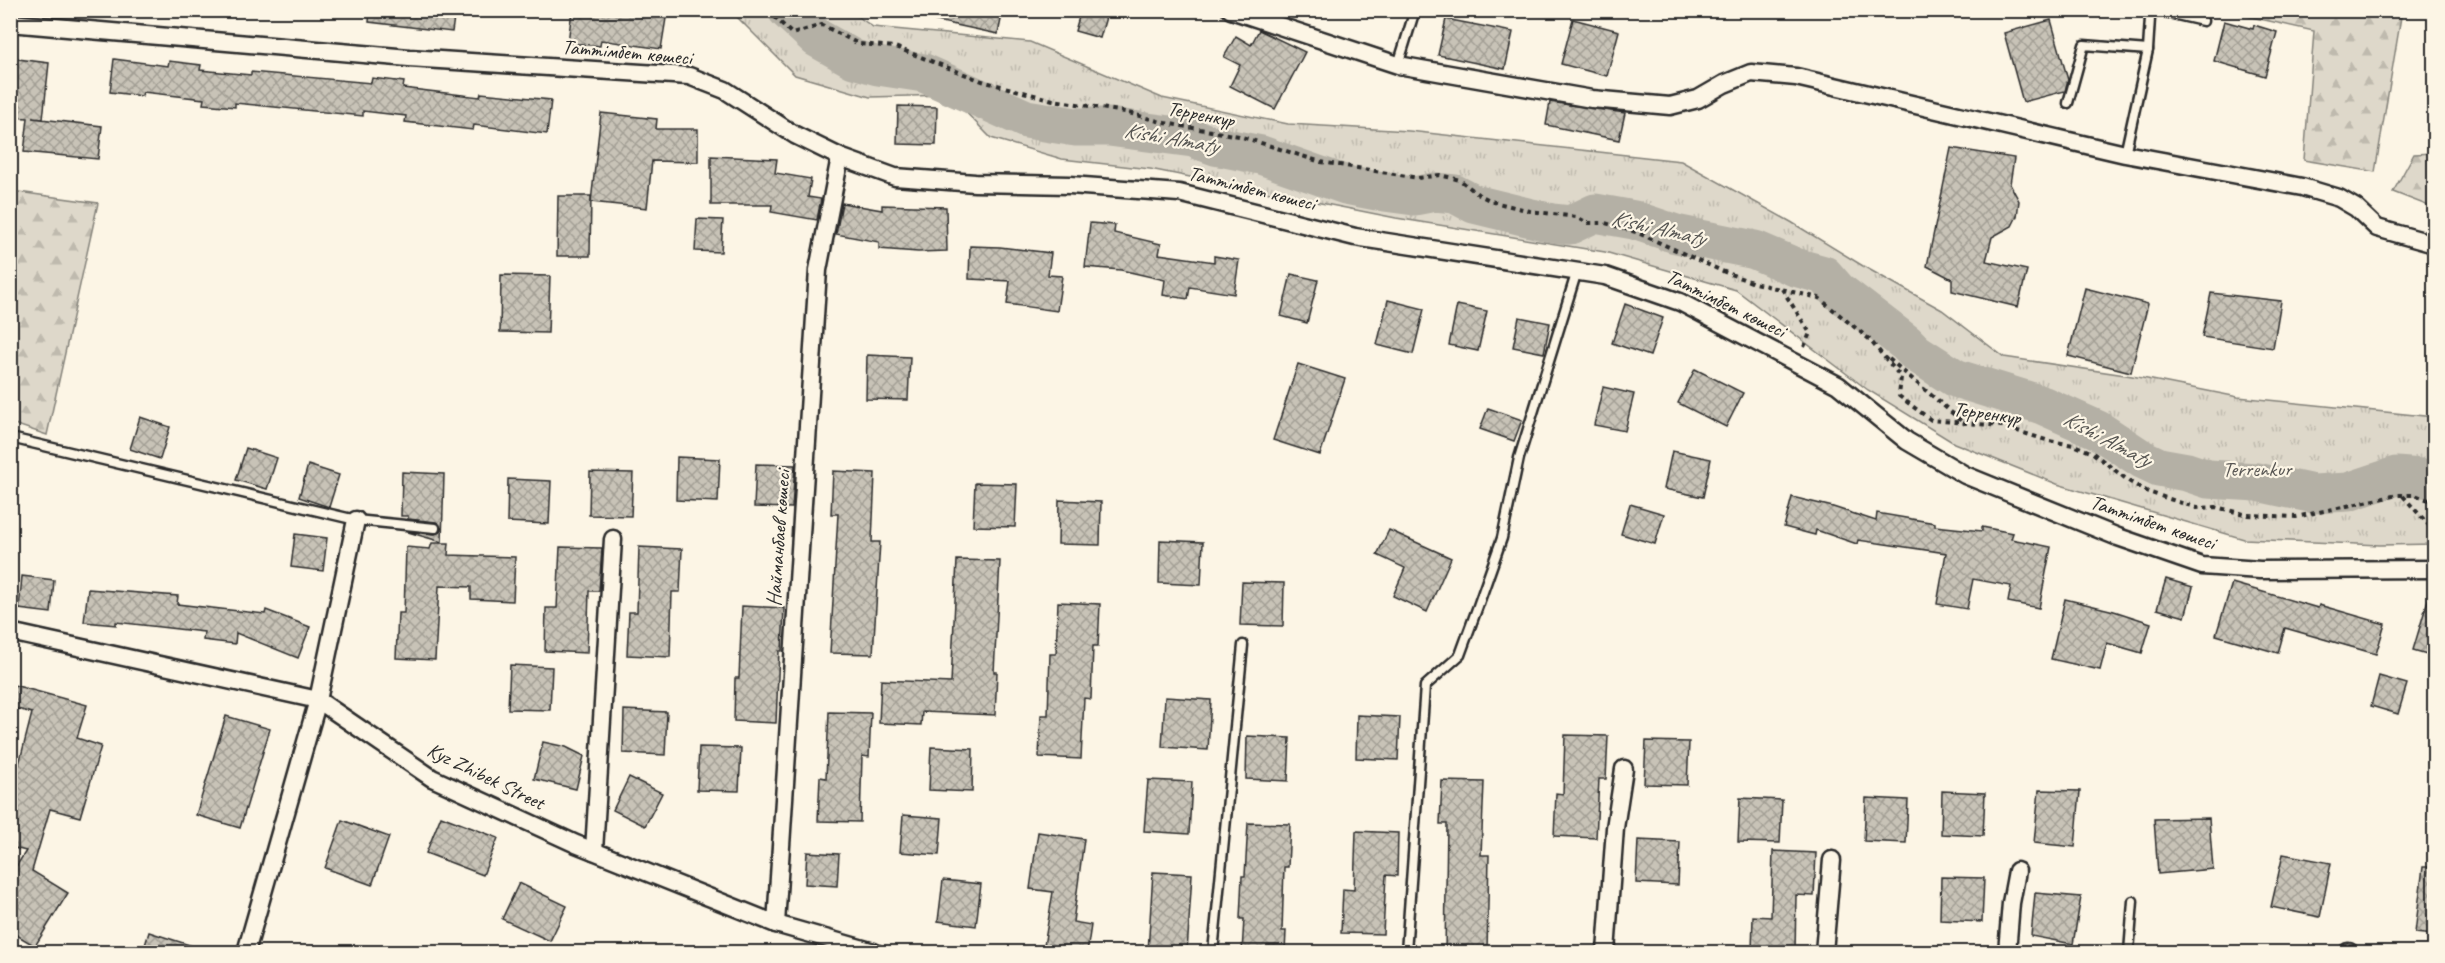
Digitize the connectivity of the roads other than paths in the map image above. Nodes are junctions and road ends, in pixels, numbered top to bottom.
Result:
1 (1231, 10) edge
2 (1415, 10) edge
3 (2148, 10) edge
4 (2155, 10) edge
5 (2203, 21) dead end
6 (10, 23) edge
7 (2148, 51) junction
8 (1398, 65) junction
9 (2068, 103) dead end
10 (2125, 154) junction
11 (840, 157) junction
12 (2434, 244) edge
13 (1577, 271) junction
14 (15, 440) dead end
15 (356, 520) junction
16 (435, 528) dead end
17 (613, 539) dead end
18 (2434, 569) edge
19 (10, 632) edge
20 (1243, 645) dead end
21 (318, 700) junction
22 (1624, 769) dead end
23 (594, 851) junction
24 (1832, 860) dead end
25 (2017, 871) dead end
26 (2133, 901) dead end
27 (776, 924) junction
28 (246, 952) edge
29 (874, 952) edge
30 (1214, 952) edge
31 (1406, 952) edge
32 (1606, 952) edge
33 (1824, 952) edge
34 (2007, 952) edge
35 (2129, 952) edge

1 - 8 street
2 - 8 lane
3 - 7 lane
4 - 5 lane
6 - 11 street, Таттімбет көшесі
7 - 9 lane
7 - 10 lane
8 - 10 street
10 - 12 street
11 - 13 street, Таттімбет көшесі
11 - 27 street, Найманбаев көшесі
13 - 18 street, Таттімбет көшесі
13 - 31 lane
14 - 15 lane
15 - 16 lane
15 - 21 street
17 - 23 street
19 - 21 street, Kyz Zhibek Street
20 - 30 lane
21 - 23 street, Kyz Zhibek Street
21 - 28 street
22 - 32 street
23 - 27 street, Kyz Zhibek Street
24 - 33 street
25 - 34 street
26 - 35 lane
27 - 29 street, Kyz Zhibek Street

